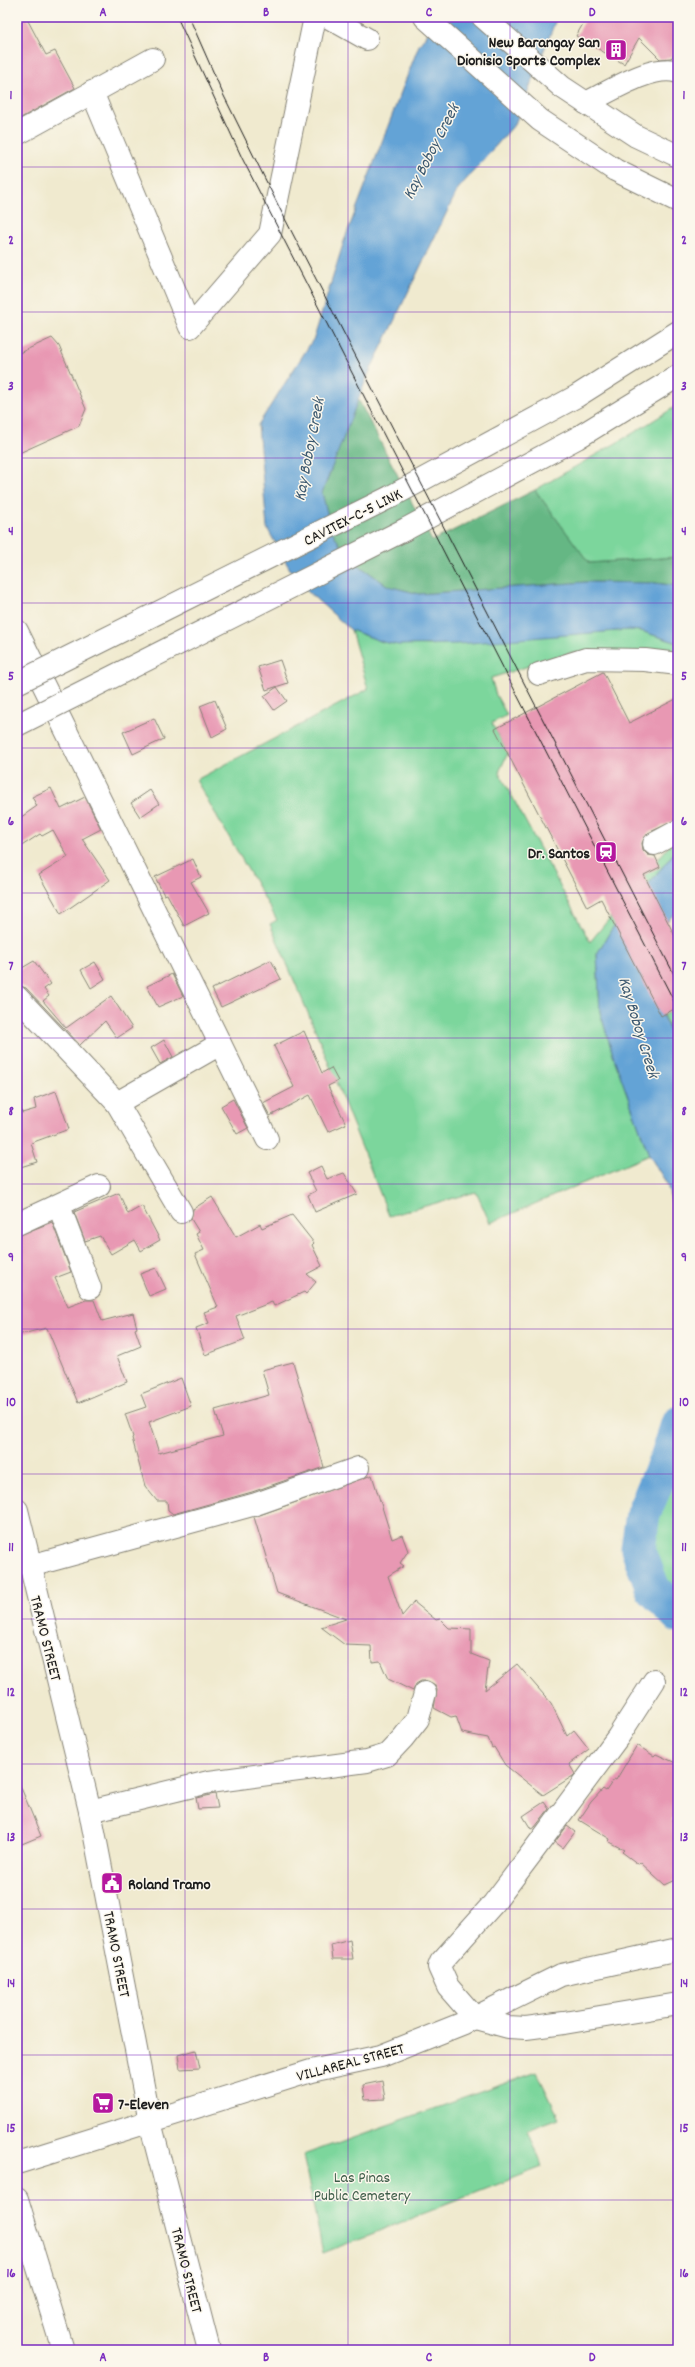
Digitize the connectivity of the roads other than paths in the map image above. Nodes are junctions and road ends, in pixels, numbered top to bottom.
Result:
1 (315, 17) edge
2 (328, 17) edge
3 (425, 17) edge
4 (483, 17) edge
5 (367, 39) dead end
6 (153, 59) dead end
7 (678, 72) edge
8 (92, 92) junction
9 (586, 102) junction
10 (17, 134) edge
11 (678, 156) edge
12 (678, 201) edge
13 (678, 332) edge
14 (678, 376) edge
15 (17, 631) edge
16 (678, 664) edge
17 (539, 674) dead end
18 (17, 683) edge
19 (17, 725) edge
20 (678, 831) edge
21 (654, 844) dead end
22 (17, 998) edge
23 (220, 1044) junction
24 (117, 1103) junction
25 (266, 1139) dead end
26 (99, 1186) dead end
27 (58, 1206) junction
28 (180, 1212) dead end
29 (17, 1224) edge
30 (90, 1288) dead end
31 (358, 1468) dead end
32 (17, 1510) edge
33 (30, 1566) junction
34 (654, 1681) dead end
35 (425, 1693) dead end
36 (90, 1811) junction
37 (678, 1948) edge
38 (678, 2004) edge
39 (475, 2018) junction
40 (150, 2122) junction
41 (17, 2163) edge
42 (17, 2199) edge
43 (63, 2350) edge
44 (209, 2350) edge

1 - 8 main road
2 - 5 main road
3 - 12 main road
4 - 9 main road
6 - 8 main road
7 - 9 main road
8 - 10 main road
9 - 11 main road
13 - 18 main road, CAVITEX–C-5 LINK, bridge
14 - 19 main road, bridge
15 - 23 main road
16 - 17 main road
20 - 21 main road
22 - 24 main road
23 - 24 main road
23 - 25 main road
24 - 28 main road
26 - 27 main road
27 - 29 main road
27 - 30 main road
31 - 33 main road
32 - 33 main road, TRAMO STREET
33 - 36 main road, TRAMO STREET
34 - 39 main road
35 - 36 main road
36 - 40 main road, TRAMO STREET
37 - 39 main road, VILLAREAL STREET
38 - 39 main road
39 - 40 main road, VILLAREAL STREET
40 - 41 main road, VILLAREAL STREET
40 - 44 main road, TRAMO STREET
42 - 43 main road

